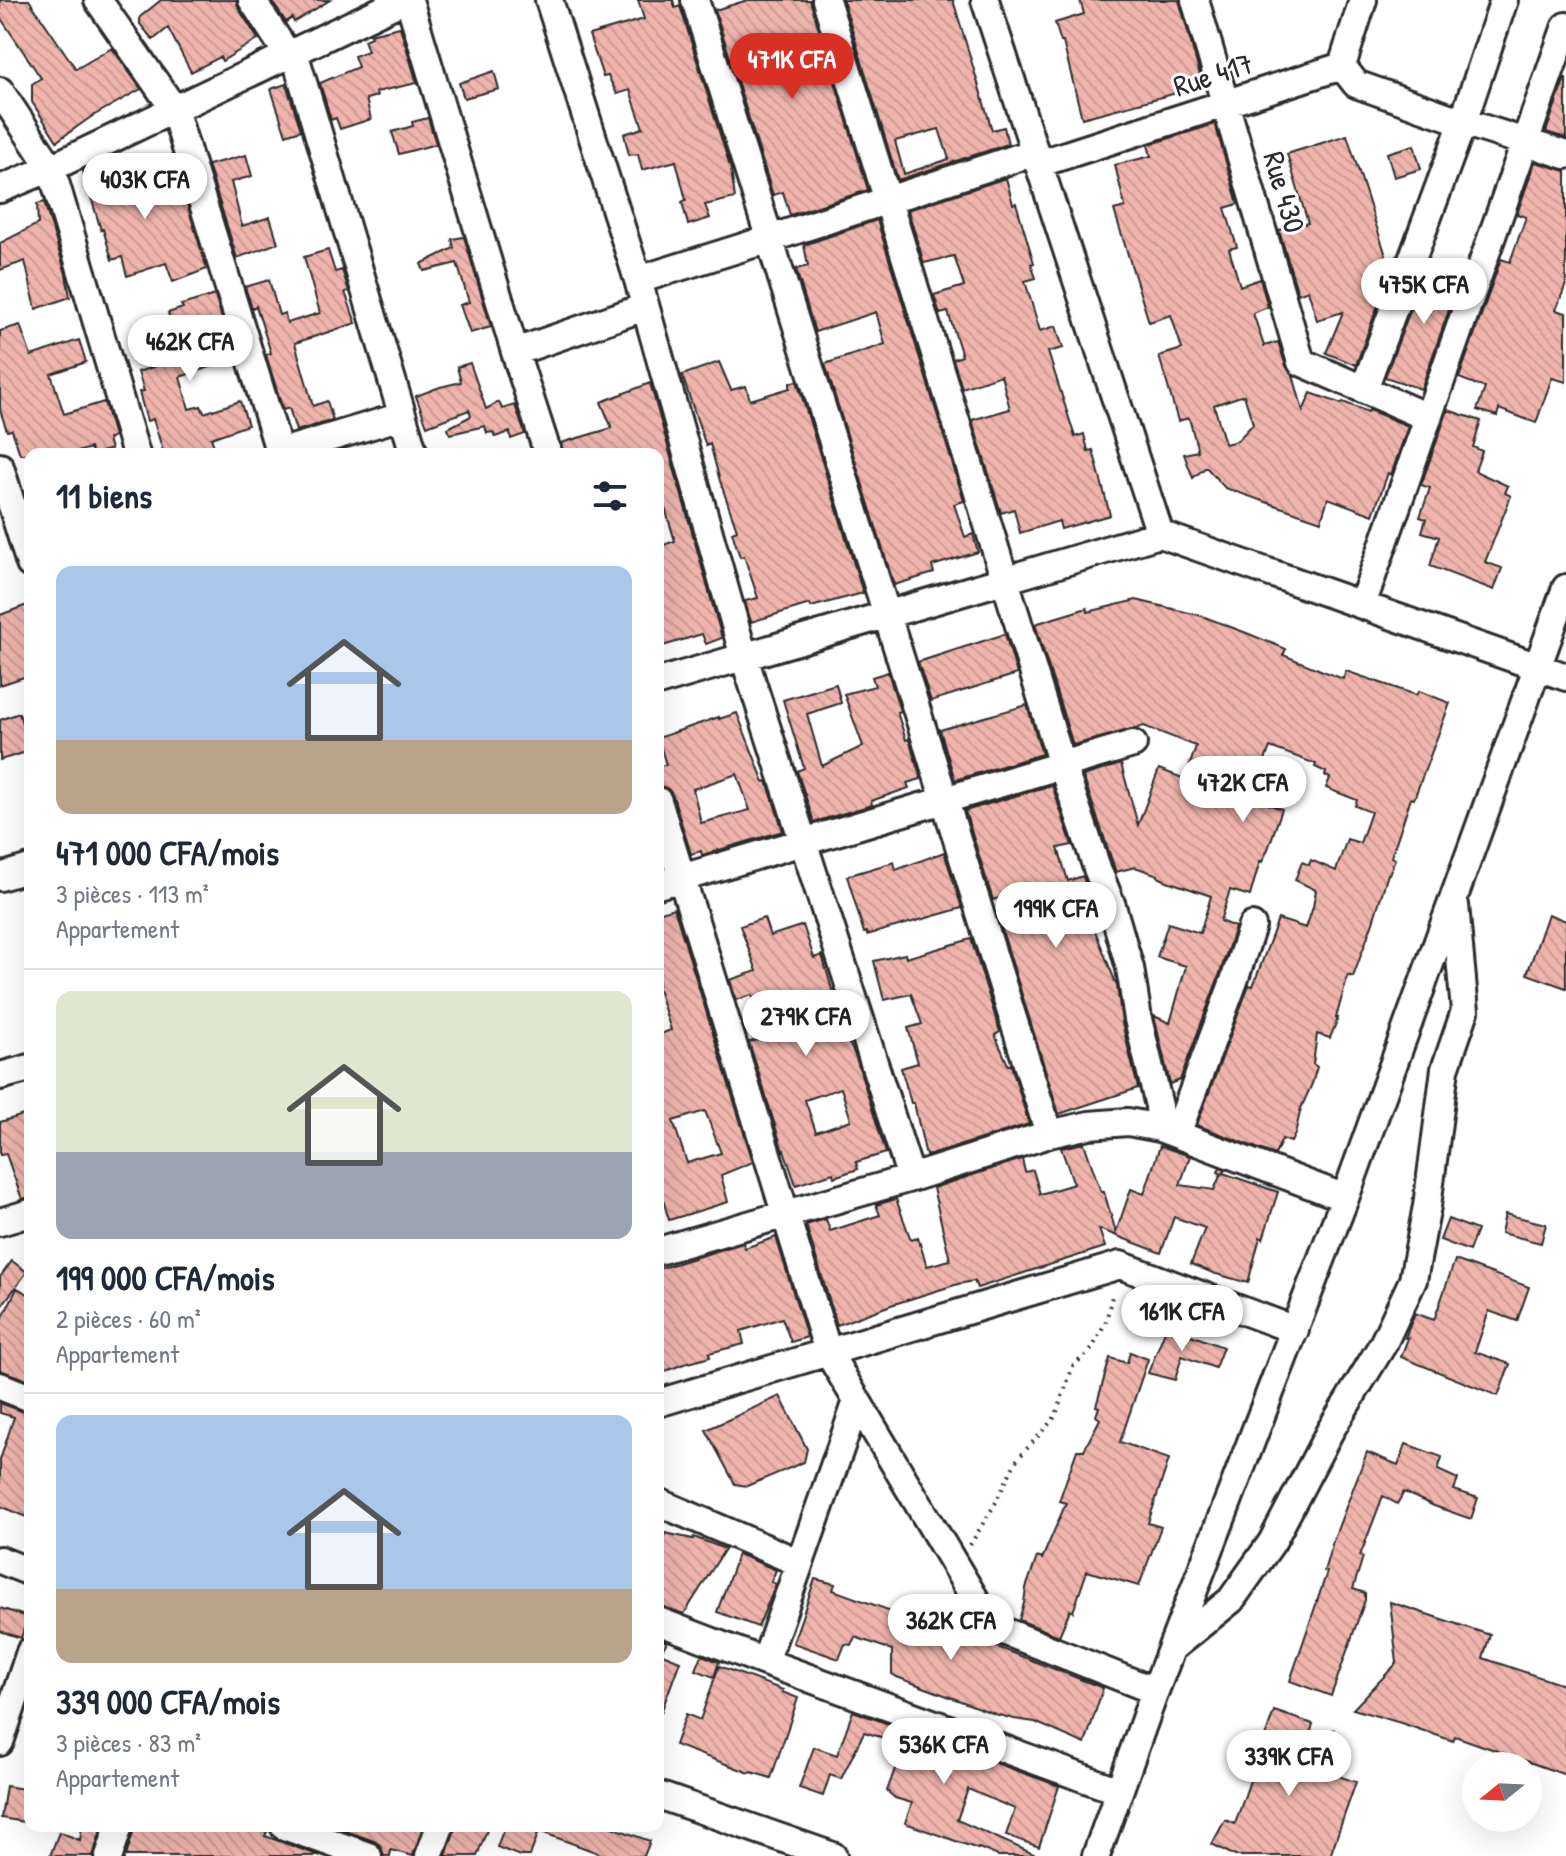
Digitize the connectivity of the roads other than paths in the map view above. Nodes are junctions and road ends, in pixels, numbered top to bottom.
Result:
1 (98, 0) edge
2 (252, 0) edge
3 (406, 0) edge
4 (549, 0) edge
5 (826, 0) edge
6 (985, 0) edge
7 (1195, 0) edge
8 (1213, 0) edge
9 (1363, 0) edge
10 (1504, 0) edge
11 (697, 1) edge
12 (1566, 26) edge
13 (1203, 29) junction
14 (291, 53) junction
15 (1342, 66) junction
16 (0, 91) edge
17 (1226, 103) junction
18 (174, 109) junction
19 (1463, 122) junction
20 (1525, 141) junction
21 (1566, 155) edge
22 (1036, 158) junction
23 (51, 168) junction
24 (0, 189) edge
25 (888, 200) junction
26 (769, 239) junction
27 (638, 280) junction
28 (645, 307) junction
29 (515, 352) junction
30 (1364, 389) junction
31 (402, 416) junction
32 (1427, 417) junction
33 (134, 448) edge
34 (276, 448) edge
35 (295, 448) edge
36 (412, 448) edge
37 (546, 448) edge
38 (0, 467) edge
39 (20, 499) edge
40 (24, 525) edge
41 (1160, 534) junction
42 (1006, 579) junction
43 (1566, 588) edge
44 (1362, 605) junction
45 (887, 615) junction
46 (744, 657) junction
47 (1537, 667) junction
48 (1566, 677) edge
49 (664, 680) edge
50 (1133, 744) dead end
51 (1062, 765) junction
52 (945, 800) junction
53 (664, 842) edge
54 (805, 842) junction
55 (24, 870) edge
56 (0, 877) edge
57 (670, 882) edge
58 (1454, 897) junction
59 (1252, 926) dead end
60 (24, 1070) edge
61 (0, 1076) edge
62 (1169, 1131) junction
63 (1049, 1134) junction
64 (911, 1178) junction
65 (1345, 1198) junction
66 (785, 1214) junction
67 (24, 1215) edge
68 (0, 1222) edge
69 (664, 1249) edge
70 (1295, 1330) junction
71 (828, 1352) junction
72 (0, 1386) edge
73 (24, 1396) edge
74 (664, 1401) edge
75 (857, 1401) junction
76 (664, 1505) edge
77 (0, 1560) edge
78 (800, 1563) junction
79 (24, 1570) edge
80 (664, 1623) edge
81 (1172, 1649) junction
82 (765, 1662) junction
83 (24, 1669) edge
84 (1155, 1691) junction
85 (1, 1736) edge
86 (1119, 1791) junction
87 (664, 1797) edge
88 (117, 1832) edge
89 (301, 1832) edge
90 (438, 1832) edge
91 (109, 1856) edge
92 (368, 1856) edge
93 (429, 1856) edge
94 (833, 1856) edge
95 (1096, 1856) edge

1 - 18 street
2 - 14 street
3 - 14 street
3 - 29 street
4 - 27 street
5 - 25 street
6 - 22 street
7 - 13 street, Rue 430
8 - 13 street
9 - 15 street
10 - 19 street
11 - 26 street
12 - 20 street
13 - 17 street, Rue 430
14 - 18 street
14 - 31 street
15 - 17 street, Rue 417
15 - 19 street
16 - 23 street
17 - 22 street, Rue 417
17 - 30 street, Rue 430
18 - 23 street
18 - 34 street
19 - 20 street
19 - 30 street
20 - 21 street
20 - 32 street
22 - 25 street, Rue 417
22 - 41 street
23 - 24 street
23 - 33 street
25 - 26 street, Rue 417
25 - 42 street
26 - 27 street, Rue 417
26 - 45 street
27 - 28 street
28 - 29 street
28 - 46 street
29 - 37 street
30 - 32 street, Rue 430
31 - 35 street
31 - 36 street
32 - 44 street
38 - 39 street
39 - 40 street
41 - 42 street
41 - 44 street
42 - 45 street
42 - 51 street
43 - 47 street
44 - 47 street
45 - 46 street
45 - 52 street
46 - 49 street
46 - 54 street
47 - 48 street
47 - 58 street
50 - 51 street
51 - 52 street
51 - 62 street
52 - 54 street
52 - 63 street
53 - 57 street
54 - 57 street
54 - 64 street
55 - 56 street
57 - 66 street
58 - 65 street
58 - 81 street
59 - 62 street
60 - 61 street
62 - 63 street
62 - 65 street
63 - 64 street
64 - 66 street
65 - 70 street
66 - 69 street
66 - 71 street
67 - 68 street
70 - 71 street
70 - 81 street
71 - 74 street
71 - 75 street
72 - 73 street
75 - 78 street
75 - 84 street
76 - 78 street
77 - 79 street
78 - 82 street
80 - 82 street
81 - 84 street
82 - 86 street
83 - 85 street
84 - 86 street
86 - 95 street
87 - 94 street
88 - 91 street
89 - 92 street
90 - 93 street

